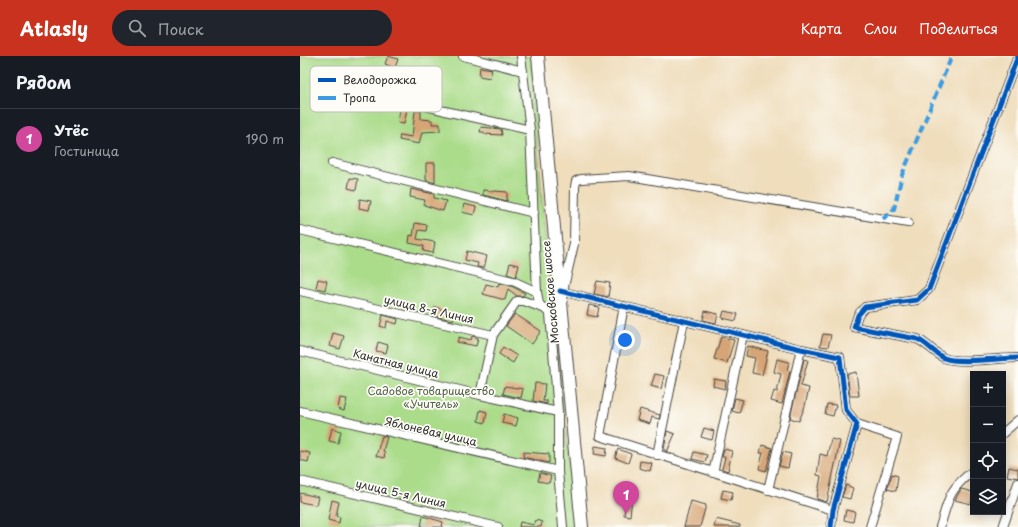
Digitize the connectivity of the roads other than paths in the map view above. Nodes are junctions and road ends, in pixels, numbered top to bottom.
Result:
1 (463, 56) edge
2 (521, 56) edge
3 (538, 56) edge
4 (1018, 56) edge
5 (523, 71) junction
6 (442, 110) edge
7 (530, 130) junction
8 (332, 163) dead end
9 (534, 213) junction
10 (908, 224) dead end
11 (300, 230) edge
12 (300, 290) edge
13 (562, 291) junction
14 (536, 292) junction
15 (624, 306) junction
16 (546, 311) junction
17 (684, 321) junction
18 (564, 326) junction
19 (493, 335) junction
20 (743, 335) junction
21 (801, 349) junction
22 (300, 350) edge
23 (1018, 358) edge
24 (480, 395) junction
25 (300, 411) edge
26 (558, 412) junction
27 (1018, 420) edge
28 (857, 424) junction
29 (1006, 430) edge
30 (657, 455) junction
31 (558, 471) junction
32 (713, 473) junction
33 (970, 474) edge
34 (300, 480) edge
35 (1018, 483) edge
36 (768, 490) junction
37 (833, 510) junction
38 (498, 527) edge
39 (563, 527) edge
40 (582, 527) edge
41 (831, 527) edge
42 (870, 527) edge
43 (940, 527) edge
44 (1003, 527) edge

1 - 5 street
2 - 5 street
3 - 13 highway, Московское шоссе
4 - 23 street
5 - 7 street
6 - 7 street
7 - 9 street
8 - 9 street
9 - 14 street
10 - 13 street
11 - 14 street
12 - 19 street, улица 8-я Линия
13 - 15 street
13 - 18 highway, Московское шоссе
14 - 16 street
15 - 17 street
15 - 30 street
16 - 18 street
16 - 19 street
16 - 26 street
17 - 20 street
17 - 30 street
18 - 40 highway, Московское шоссе
19 - 24 street
20 - 21 street
20 - 32 street
21 - 28 street
21 - 36 street
22 - 24 street, Канатная улица
24 - 26 street, Канатная улица
25 - 31 street, Яблоневая улица
26 - 31 street
27 - 29 street
28 - 37 street
28 - 42 street
30 - 32 street
31 - 39 street
32 - 36 street
33 - 43 street
34 - 38 street, улица 5-я Линия
35 - 44 street
36 - 37 street
37 - 41 street

